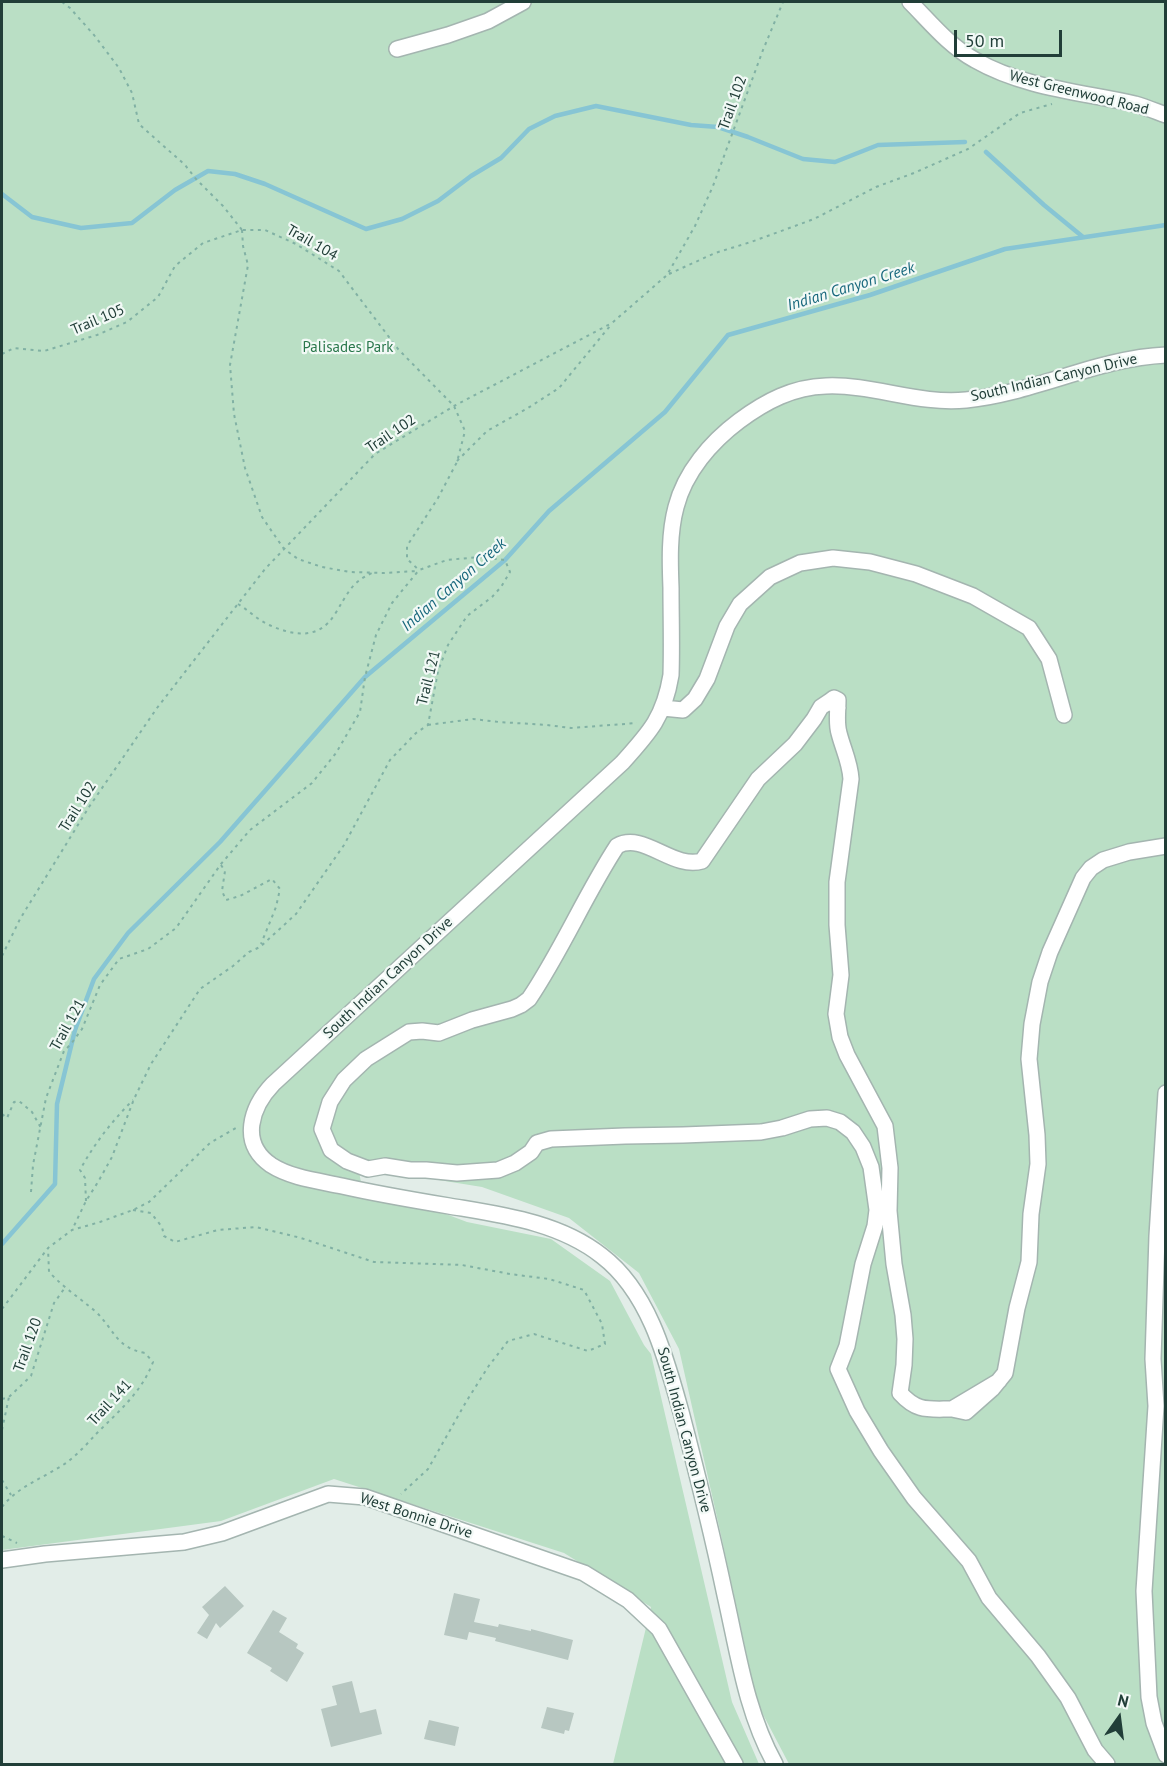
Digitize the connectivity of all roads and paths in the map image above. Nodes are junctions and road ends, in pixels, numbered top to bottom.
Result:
1 (62, 2) edge
2 (523, 2) edge
3 (783, 2) edge
4 (909, 2) edge
5 (397, 49) dead end
6 (1052, 104) dead end
7 (1166, 115) edge
8 (242, 230) junction
9 (667, 274) junction
10 (612, 323) junction
11 (2, 354) edge
12 (1166, 356) edge
13 (454, 406) junction
14 (457, 462) junction
15 (284, 549) junction
16 (419, 570) junction
17 (375, 572) junction
18 (238, 604) junction
19 (663, 708) junction
20 (1064, 715) dead end
21 (656, 723) junction
22 (428, 725) junction
23 (1166, 846) edge
24 (221, 864) junction
25 (260, 947) junction
26 (2, 956) edge
27 (1166, 1093) edge
28 (134, 1099) junction
29 (2, 1114) edge
30 (252, 1120) junction
31 (41, 1128) junction
32 (31, 1192) dead end
33 (86, 1200) junction
34 (133, 1210) junction
35 (72, 1230) junction
36 (48, 1248) junction
37 (64, 1288) junction
38 (2, 1310) edge
39 (9, 1397) junction
40 (2, 1399) edge
41 (2, 1430) edge
42 (2, 1480) edge
43 (11, 1495) junction
44 (391, 1506) junction
45 (2, 1507) edge
46 (2, 1560) edge
47 (1166, 1755) edge
48 (735, 1764) edge
49 (775, 1764) edge
50 (1107, 1764) edge

1 - 8 path
2 - 5 street
3 - 9 path, Trail 102
4 - 7 street, West Greenwood Road
6 - 9 path
8 - 11 path, Trail 105
8 - 13 path, Trail 104
8 - 15 path
9 - 10 path, Trail 102
10 - 13 path, Trail 102
10 - 14 path
12 - 19 street, South Indian Canyon Drive
13 - 14 path, Trail 104
13 - 15 path, Trail 102
14 - 16 path, Trail 104
15 - 17 path
15 - 18 path, Trail 102
16 - 17 path
16 - 22 path, Trail 121
16 - 24 path, Trail 121
17 - 18 path
18 - 26 path, Trail 102
19 - 20 street
19 - 21 street, South Indian Canyon Drive
21 - 22 path
21 - 30 street, South Indian Canyon Drive
22 - 25 path, Trail 121
23 - 50 street
24 - 25 path
24 - 31 path, Trail 121
25 - 28 path, Trail 121
27 - 47 street
28 - 33 path, Trail 121
28 - 33 path
29 - 31 path
30 - 34 path
30 - 49 street, South Indian Canyon Drive
31 - 32 path, Trail 121
33 - 35 path, Trail 121
34 - 35 path
34 - 44 path
35 - 36 path
36 - 37 path, Trail 141
36 - 38 path
37 - 39 path, Trail 120
37 - 43 path, Trail 141
39 - 40 path, Trail 120
39 - 41 path
42 - 43 path
43 - 45 path, Trail 141
44 - 46 street, West Bonnie Drive
44 - 48 street, West Bonnie Drive

